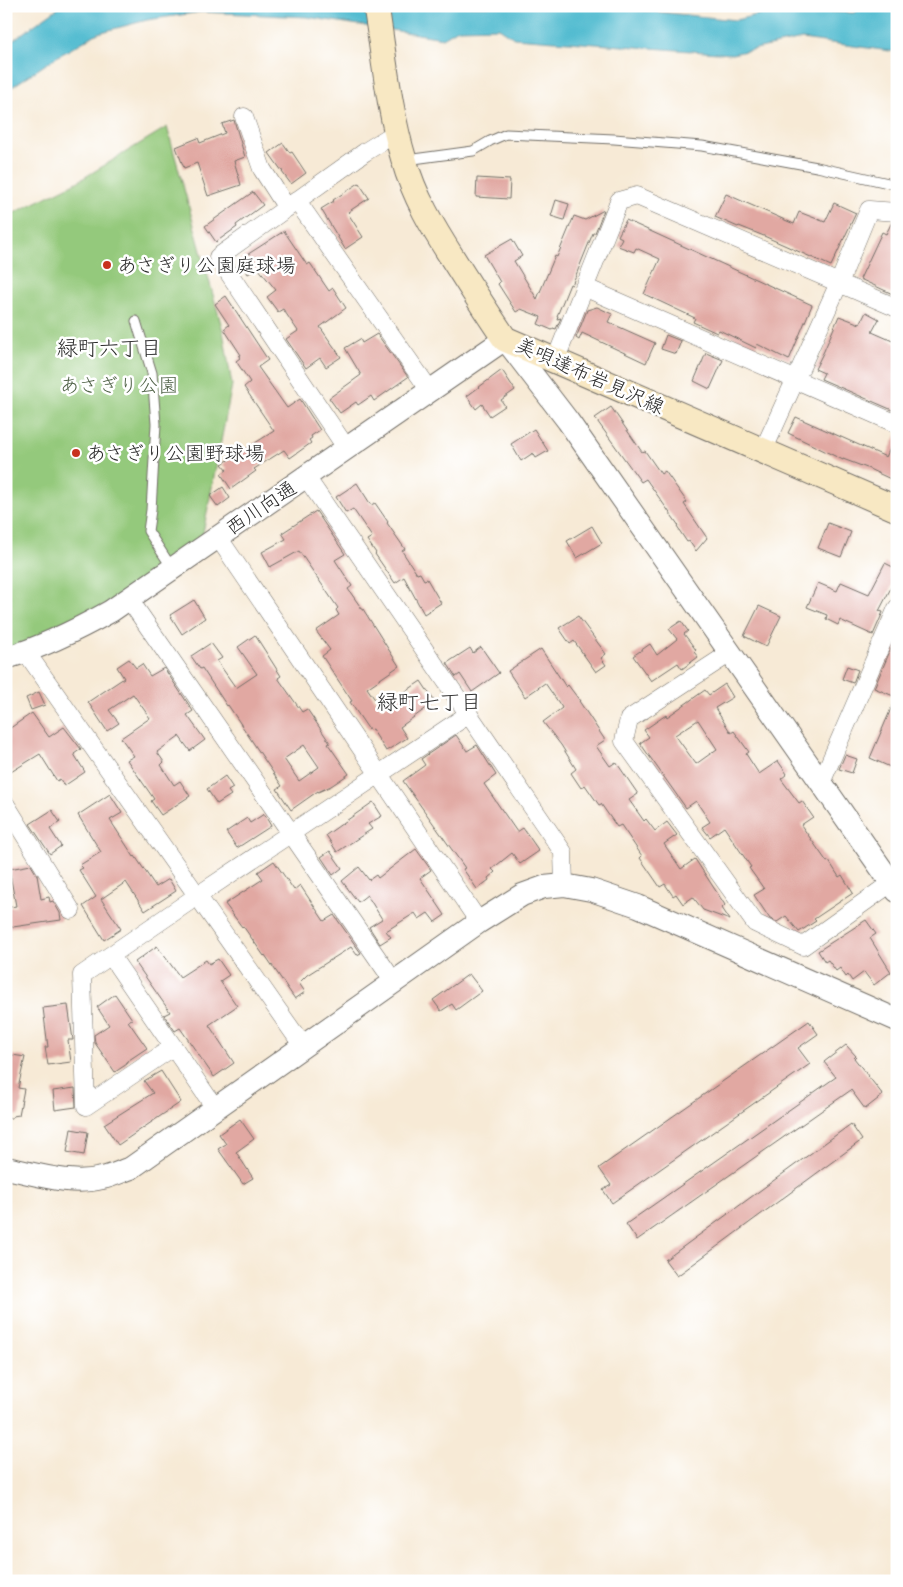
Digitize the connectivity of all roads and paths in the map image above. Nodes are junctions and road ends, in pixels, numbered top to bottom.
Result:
1 (376, 6) edge
2 (244, 117) dead end
3 (397, 132) junction
4 (404, 160) junction
5 (897, 185) edge
6 (292, 204) junction
7 (897, 212) edge
8 (839, 283) junction
9 (584, 287) junction
10 (897, 308) edge
11 (136, 321) dead end
12 (506, 339) junction
13 (555, 361) junction
14 (795, 380) junction
15 (431, 392) junction
16 (897, 424) edge
17 (347, 449) junction
18 (763, 451) junction
19 (306, 477) junction
20 (897, 510) edge
21 (218, 537) junction
22 (172, 568) junction
23 (128, 598) junction
24 (897, 608) edge
25 (730, 653) junction
26 (16, 655) edge
27 (469, 714) junction
28 (379, 775) junction
29 (822, 783) junction
30 (6, 805) edge
31 (291, 834) junction
32 (564, 885) junction
33 (894, 887) edge
34 (197, 896) junction
35 (71, 910) dead end
36 (479, 922) junction
37 (111, 956) junction
38 (394, 982) junction
39 (897, 1020) edge
40 (303, 1046) junction
41 (173, 1047) junction
42 (215, 1108) junction
43 (6, 1168) edge

1 - 3 main road, 美唄達布岩見沢線
2 - 6 street
3 - 4 main road, 美唄達布岩見沢線
3 - 6 street
4 - 5 lane
4 - 12 main road, 美唄達布岩見沢線
6 - 15 street
6 - 17 street
7 - 8 street
8 - 9 street
8 - 10 street
8 - 14 street
9 - 13 street
9 - 14 street
11 - 22 lane
12 - 13 main road, 美唄達布岩見沢線
12 - 15 street, 西川向通
12 - 25 street
13 - 18 main road, 美唄達布岩見沢線
14 - 16 street
14 - 18 street
15 - 17 street, 西川向通
17 - 19 street, 西川向通
18 - 20 main road, 美唄達布岩見沢線
19 - 21 street, 西川向通
19 - 27 street
21 - 22 street, 西川向通
21 - 28 street
22 - 23 street, 西川向通
23 - 26 street, 西川向通
23 - 31 street
24 - 29 street
25 - 29 street
25 - 33 street
26 - 34 street
27 - 28 street
27 - 32 street
28 - 31 street
28 - 36 street
29 - 33 street
30 - 35 street
31 - 34 street
31 - 38 street
32 - 36 street
32 - 39 street
34 - 37 street
34 - 40 street
36 - 38 street
37 - 41 street
37 - 41 street
38 - 40 street
40 - 42 street
41 - 42 street
42 - 43 street

